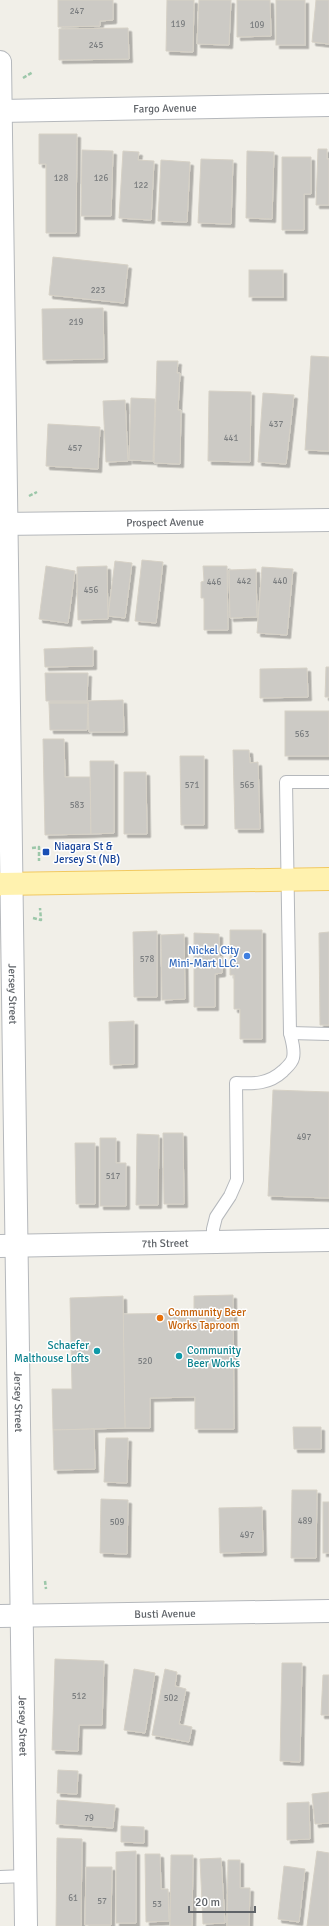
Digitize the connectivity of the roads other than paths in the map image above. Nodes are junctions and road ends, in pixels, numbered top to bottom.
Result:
1 (0, 62) edge
2 (329, 105) edge
3 (0, 111) edge
4 (329, 520) edge
5 (3, 524) edge
6 (329, 782) edge
7 (288, 879) junction
8 (329, 879) edge
9 (6, 884) edge
10 (290, 1033) junction
11 (329, 1034) edge
12 (329, 1240) edge
13 (213, 1242) junction
14 (8, 1246) edge
15 (329, 1611) edge
16 (0, 1616) edge
17 (22, 1616) junction
18 (25, 1876) junction
19 (0, 1877) edge
20 (26, 1926) edge

1 - 3 street, Jersey Street
2 - 3 street, Fargo Avenue
3 - 5 street, Jersey Street
4 - 5 street, Prospect Avenue
5 - 9 street, Jersey Street
6 - 7 lane
7 - 8 main road
7 - 9 main road
7 - 10 lane
9 - 14 street, Jersey Street
10 - 11 lane
10 - 13 lane
12 - 13 street, 7th Street
13 - 14 street, 7th Street
14 - 17 street, Jersey Street
15 - 17 street, Busti Avenue
16 - 17 street, Busti Avenue
17 - 18 street, Jersey Street
18 - 19 lane
18 - 20 street, Jersey Street

